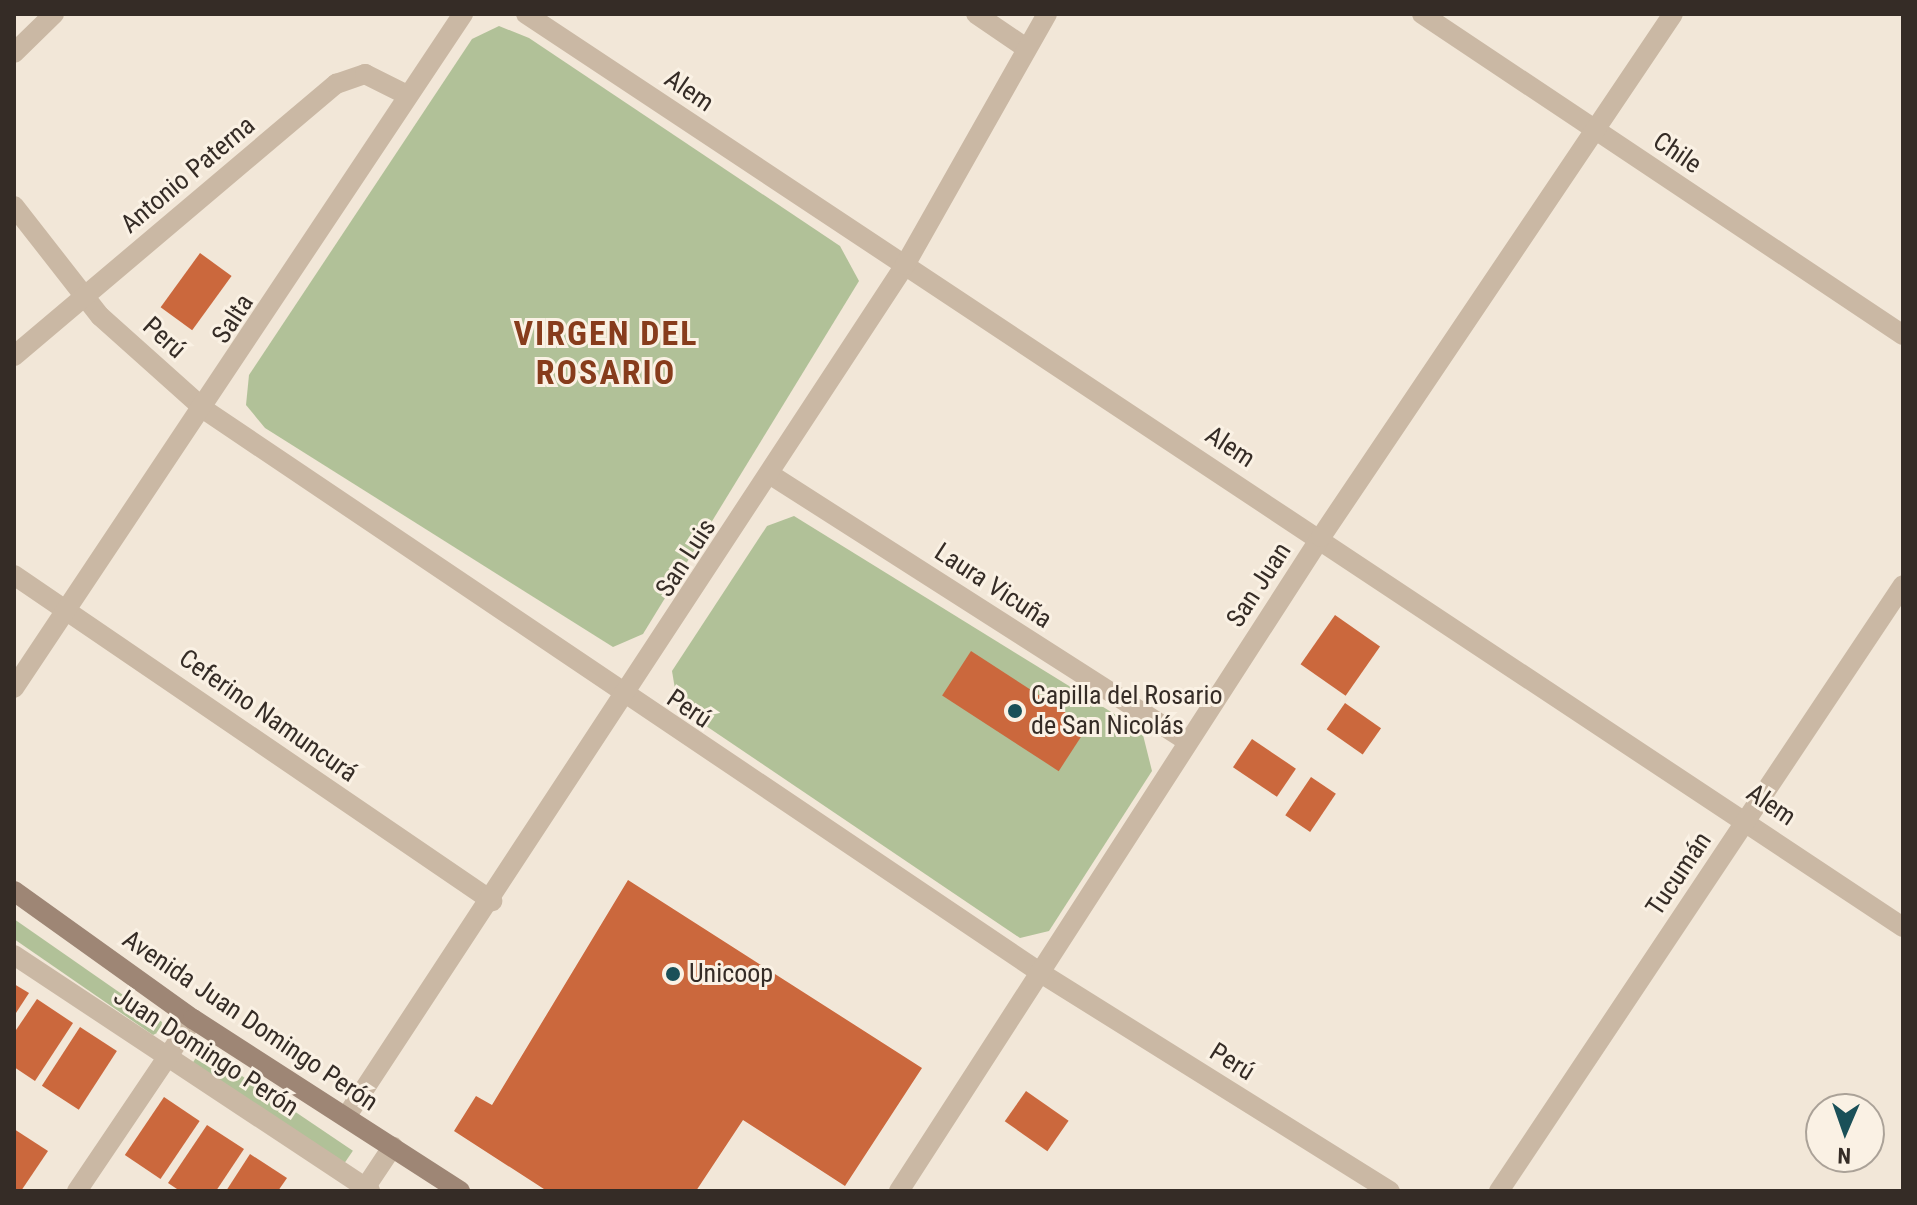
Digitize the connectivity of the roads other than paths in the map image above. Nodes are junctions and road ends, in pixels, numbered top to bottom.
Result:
1 (54, 14) edge
2 (463, 14) edge
3 (526, 14) edge
4 (976, 14) edge
5 (1047, 14) edge
6 (1422, 14) edge
7 (1673, 14) edge
8 (1026, 48) junction
9 (14, 53) edge
10 (407, 95) junction
11 (1594, 129) junction
12 (14, 206) edge
13 (905, 265) junction
14 (85, 294) junction
15 (1903, 335) edge
16 (14, 356) edge
17 (205, 410) junction
18 (771, 475) junction
19 (1321, 537) junction
20 (14, 575) edge
21 (1903, 585) edge
22 (67, 608) junction
23 (14, 688) edge
24 (625, 698) junction
25 (1187, 741) junction
26 (1746, 820) junction
27 (14, 891) edge
28 (492, 901) junction
29 (1903, 927) edge
30 (14, 955) edge
31 (1044, 975) junction
32 (193, 1019) junction
33 (167, 1057) junction
34 (346, 1117) junction
35 (393, 1146) junction
36 (368, 1189) edge
37 (77, 1191) edge
38 (460, 1191) edge
39 (899, 1191) edge
40 (1390, 1191) edge
41 (1499, 1191) edge

1 - 9 street
2 - 10 street, Salta
3 - 13 street, Alem
4 - 8 street
5 - 8 street, San Luis
6 - 11 street, Chile
7 - 11 street, San Juan
8 - 13 street, San Luis
10 - 14 street, Antonio Paterna
10 - 17 street, Salta
11 - 15 street, Chile
11 - 19 street, San Juan
12 - 14 street, Perú
13 - 18 street, San Luis
13 - 19 street, Alem
14 - 16 street, Antonio Paterna
14 - 17 street, Perú
17 - 22 street, Salta
17 - 24 street, Perú
18 - 24 street, San Luis
18 - 25 street, Laura Vicuña
19 - 25 street, San Juan
19 - 26 street, Alem
20 - 22 street, Ceferino Namuncurá
21 - 26 street, Tucumán
22 - 23 street, Salta
22 - 28 street, Ceferino Namuncurá
24 - 28 street, San Luis
24 - 31 street, Perú
25 - 31 street, San Juan
26 - 29 street, Alem
26 - 41 street, Tucumán
27 - 32 main road, Avenida Juan Domingo Perón
28 - 34 street, San Luis
30 - 33 street, Juan Domingo Perón
31 - 39 street, San Juan
31 - 40 street, Perú
32 - 33 street
32 - 34 main road, Avenida Juan Domingo Perón
33 - 36 street, Juan Domingo Perón
33 - 37 street
34 - 35 main road, Avenida Juan Domingo Perón
35 - 36 street
35 - 38 main road, Avenida Juan Domingo Perón

